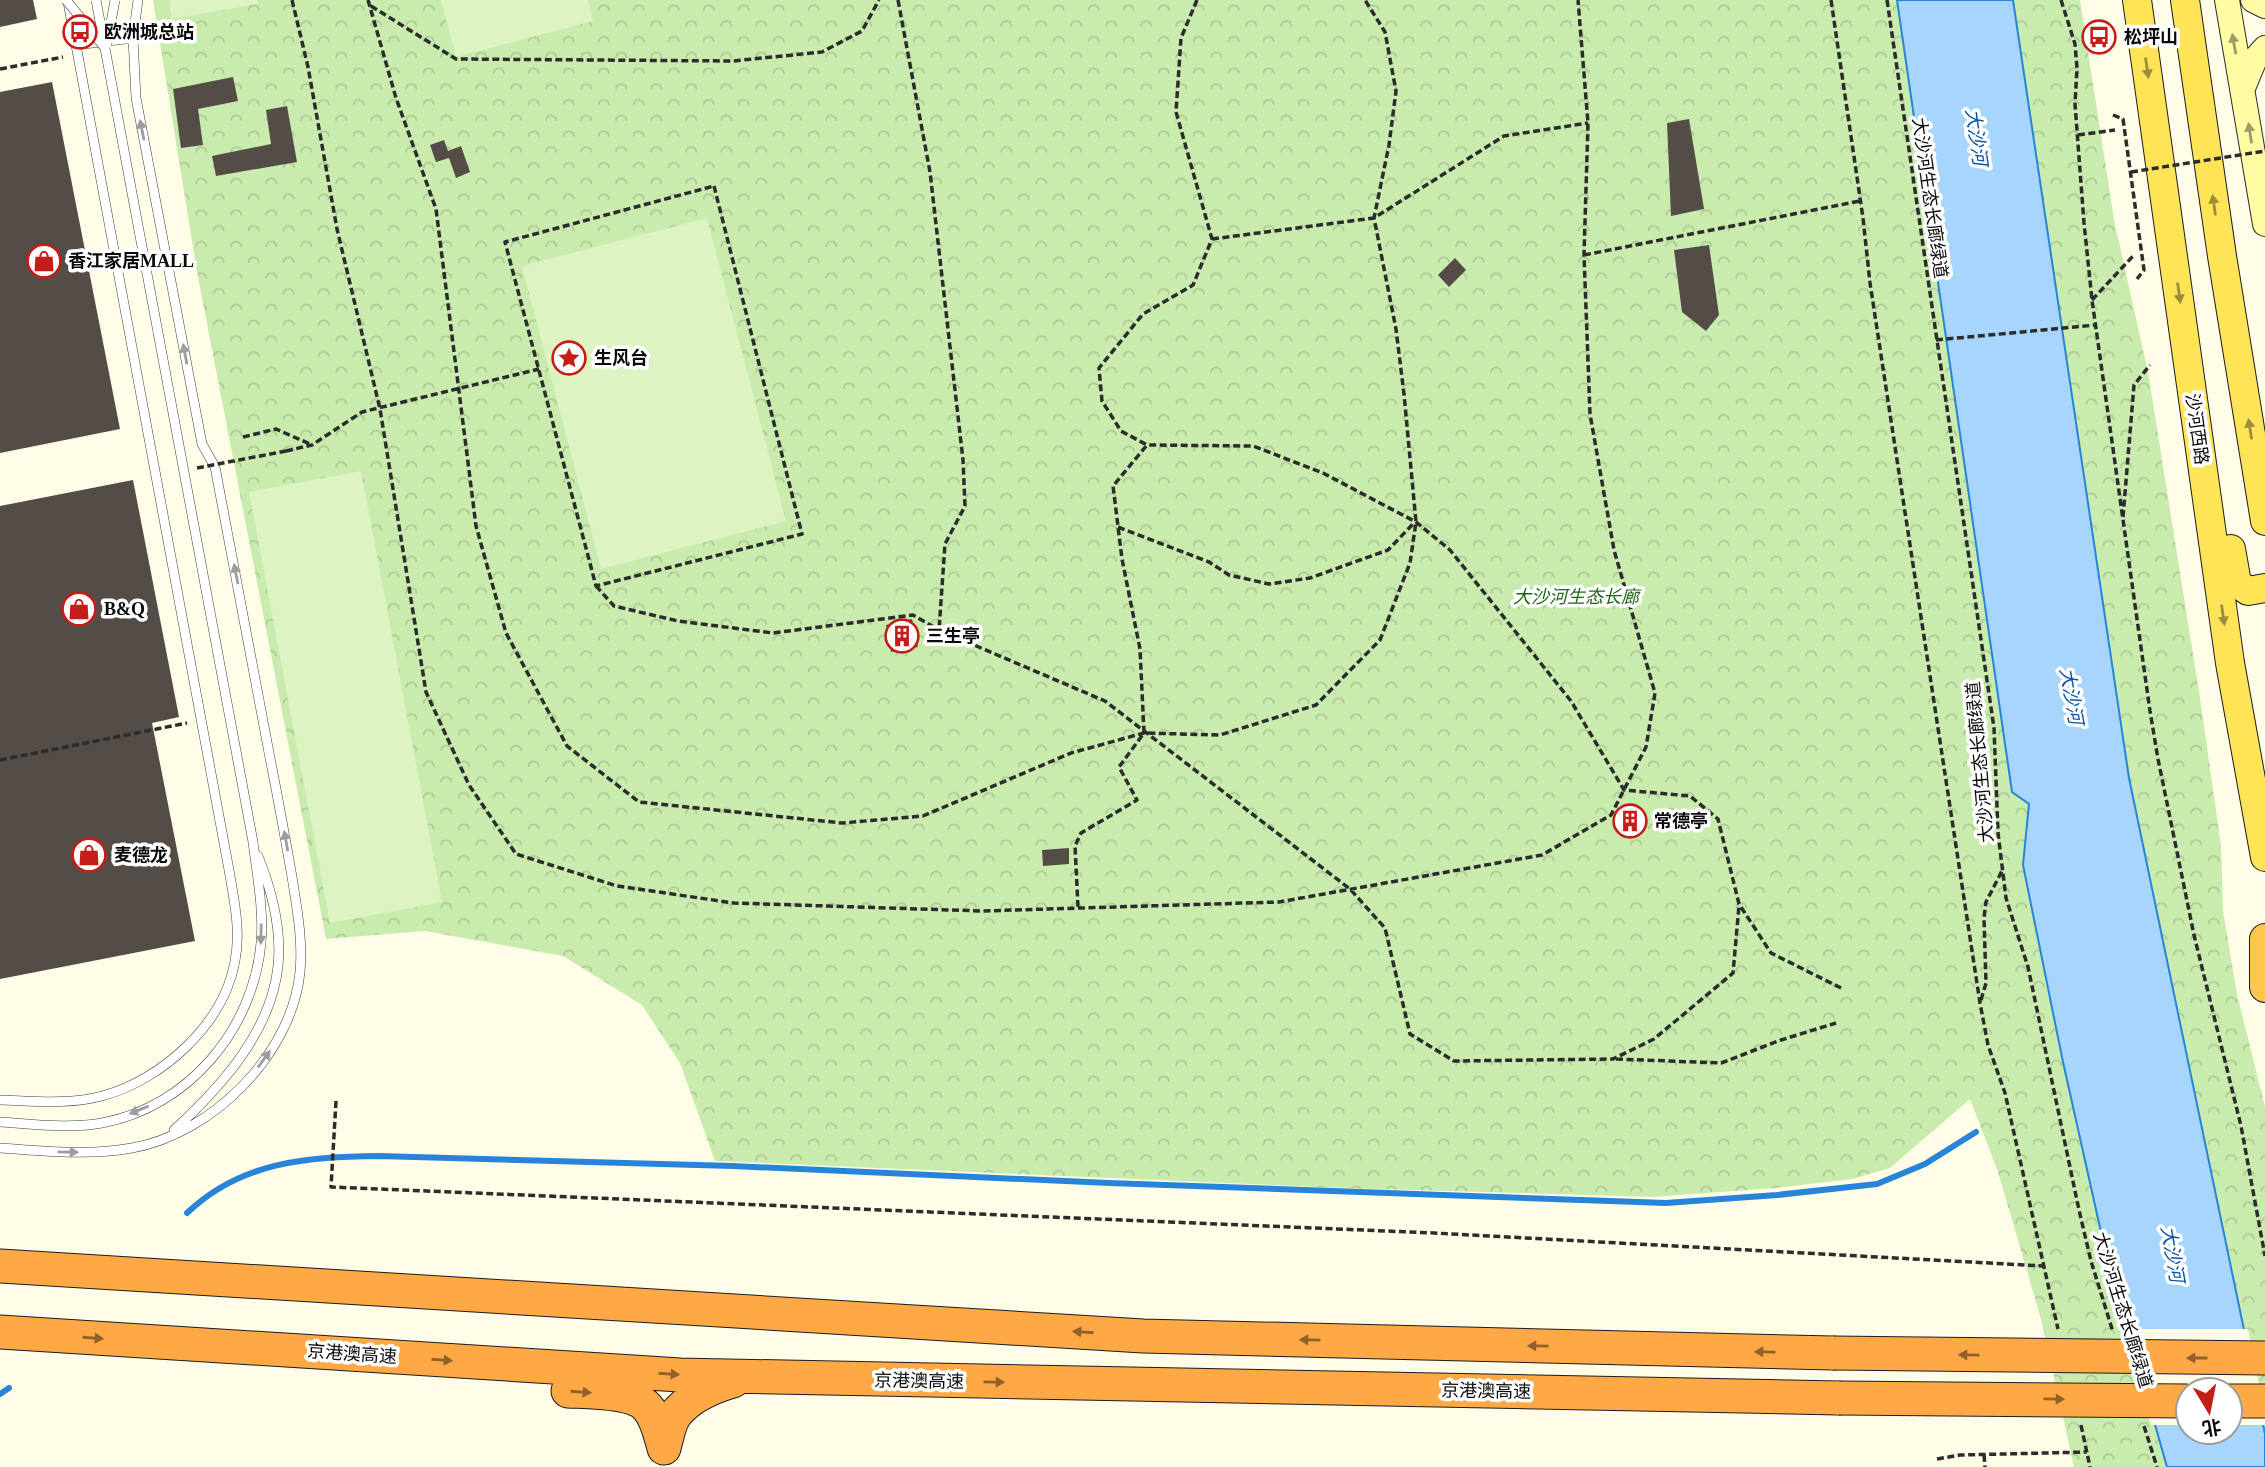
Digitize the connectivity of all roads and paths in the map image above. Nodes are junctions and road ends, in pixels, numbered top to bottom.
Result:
1 (67, 0) edge
2 (96, 0) edge
3 (116, 0) edge
4 (138, 0) edge
5 (292, 0) edge
6 (879, 0) edge
7 (898, 0) edge
8 (1197, 0) edge
9 (1365, 0) edge
10 (1578, 0) edge
11 (1831, 0) edge
12 (1887, 0) edge
13 (2061, 0) edge
14 (2137, 0) edge
15 (2185, 0) edge
16 (2227, 0) edge
17 (2253, 0) edge
18 (368, 2) edge
19 (2265, 6) edge
20 (133, 38) junction
21 (2265, 48) edge
22 (77, 50) junction
23 (106, 50) junction
24 (0, 69) edge
25 (2243, 89) junction
26 (2113, 115) dead end
27 (1588, 123) junction
28 (2115, 130) dead end
29 (2078, 135) junction
30 (2265, 151) edge
31 (2131, 172) junction
32 (1861, 201) junction
33 (1374, 218) junction
34 (2265, 224) edge
35 (1212, 239) junction
36 (1584, 255) junction
37 (2134, 255) dead end
38 (2137, 279) dead end
39 (2092, 300) junction
40 (2096, 325) junction
41 (1936, 340) junction
42 (2150, 365) dead end
43 (2189, 366) junction
44 (539, 369) junction
45 (460, 388) junction
46 (380, 409) junction
47 (243, 437) dead end
48 (312, 445) junction
49 (1147, 445) junction
50 (184, 470) junction
51 (2265, 521) edge
52 (1416, 522) junction
53 (2123, 526) junction
54 (1118, 527) junction
55 (596, 586) junction
56 (2265, 588) edge
57 (939, 630) junction
58 (201, 720) junction
59 (1144, 733) junction
60 (0, 760) edge
61 (1624, 790) junction
62 (253, 842) junction
63 (2265, 856) edge
64 (2004, 867) junction
65 (1350, 889) junction
66 (1739, 904) junction
67 (1078, 908) junction
68 (2265, 939) edge
69 (2265, 987) edge
70 (1843, 989) dead end
71 (1980, 1003) junction
72 (1836, 1023) dead end
73 (1614, 1059) junction
74 (0, 1100) edge
75 (336, 1101) dead end
76 (0, 1122) edge
77 (165, 1138) junction
78 (0, 1148) edge
79 (2265, 1256) edge
80 (0, 1266) edge
81 (2044, 1266) junction
82 (0, 1332) edge
83 (2059, 1332) dead end
84 (2115, 1340) dead end
85 (0, 1353) edge
86 (2265, 1358) edge
87 (748, 1378) junction
88 (2174, 1401) edge
89 (2244, 1401) edge
90 (2265, 1401) edge
91 (2141, 1416) dead end
92 (2081, 1426) dead end
93 (2087, 1452) junction
94 (1984, 1455) junction
95 (1937, 1459) dead end
96 (1985, 1467) edge
97 (2090, 1467) edge
98 (2157, 1467) edge

1 - 22 lane
1 - 23 lane, bridge
2 - 23 lane, bridge
3 - 23 lane, bridge
4 - 20 lane
5 - 46 path
6 - 18 path
7 - 57 path
8 - 35 path
9 - 33 path
10 - 27 path
11 - 32 path
12 - 41 path, 大沙河生态长廊绿道
13 - 29 path
14 -> 43 main road, 沙河西路
51 -> 15 main road
25 -> 16 main road
17 - 19 main road
18 - 45 path
20 - 22 lane
77 -> 20 lane
21 - 25 main road
22 - 24 path
22 - 58 lane
23 - 50 lane, bridge
34 -> 25 main road
26 - 31 path
27 - 33 path
27 - 36 path
28 - 29 path
29 - 39 path
30 - 31 path, bridge
31 - 38 path
32 - 36 path
32 - 71 path
33 - 35 path
33 - 52 path
35 - 49 path
36 - 61 path
37 - 39 path
39 - 40 path
40 - 41 path
40 - 53 path
41 - 64 path, 大沙河生态长廊绿道
42 - 53 path
43 - 56 main road
43 -> 63 main road, 沙河西路
44 - 45 path
44 - 55 path
44 - 55 path
45 - 46 path
45 - 59 path
46 - 48 path
46 - 67 path
47 - 48 path
48 - 50 path, bridge
49 - 52 path
49 - 54 path
50 - 62 lane, bridge
52 - 54 path
52 - 59 path
52 - 61 path
53 - 79 path
54 - 59 path
55 - 57 path
57 - 59 path
58 - 60 path
58 - 74 lane
59 - 65 path
59 - 67 path
61 - 65 path
61 - 66 path
62 -> 76 lane
62 - 77 lane
64 - 71 path
64 - 84 path, 大沙河生态长廊绿道
65 - 67 path
65 - 73 path
66 - 70 path
66 - 73 path
68 - 69 highway
71 - 81 path
72 - 73 path
75 - 81 path
78 -> 77 lane
86 -> 80 highway, bridge
81 - 83 path
82 -> 87 highway, 京港澳高速
85 -> 87 highway
87 -> 88 highway, 京港澳高速, bridge
89 - 90 highway
91 - 98 path, 大沙河生态长廊绿道
92 - 93 path
93 - 94 path
93 - 97 path
94 - 95 path
94 - 96 path

